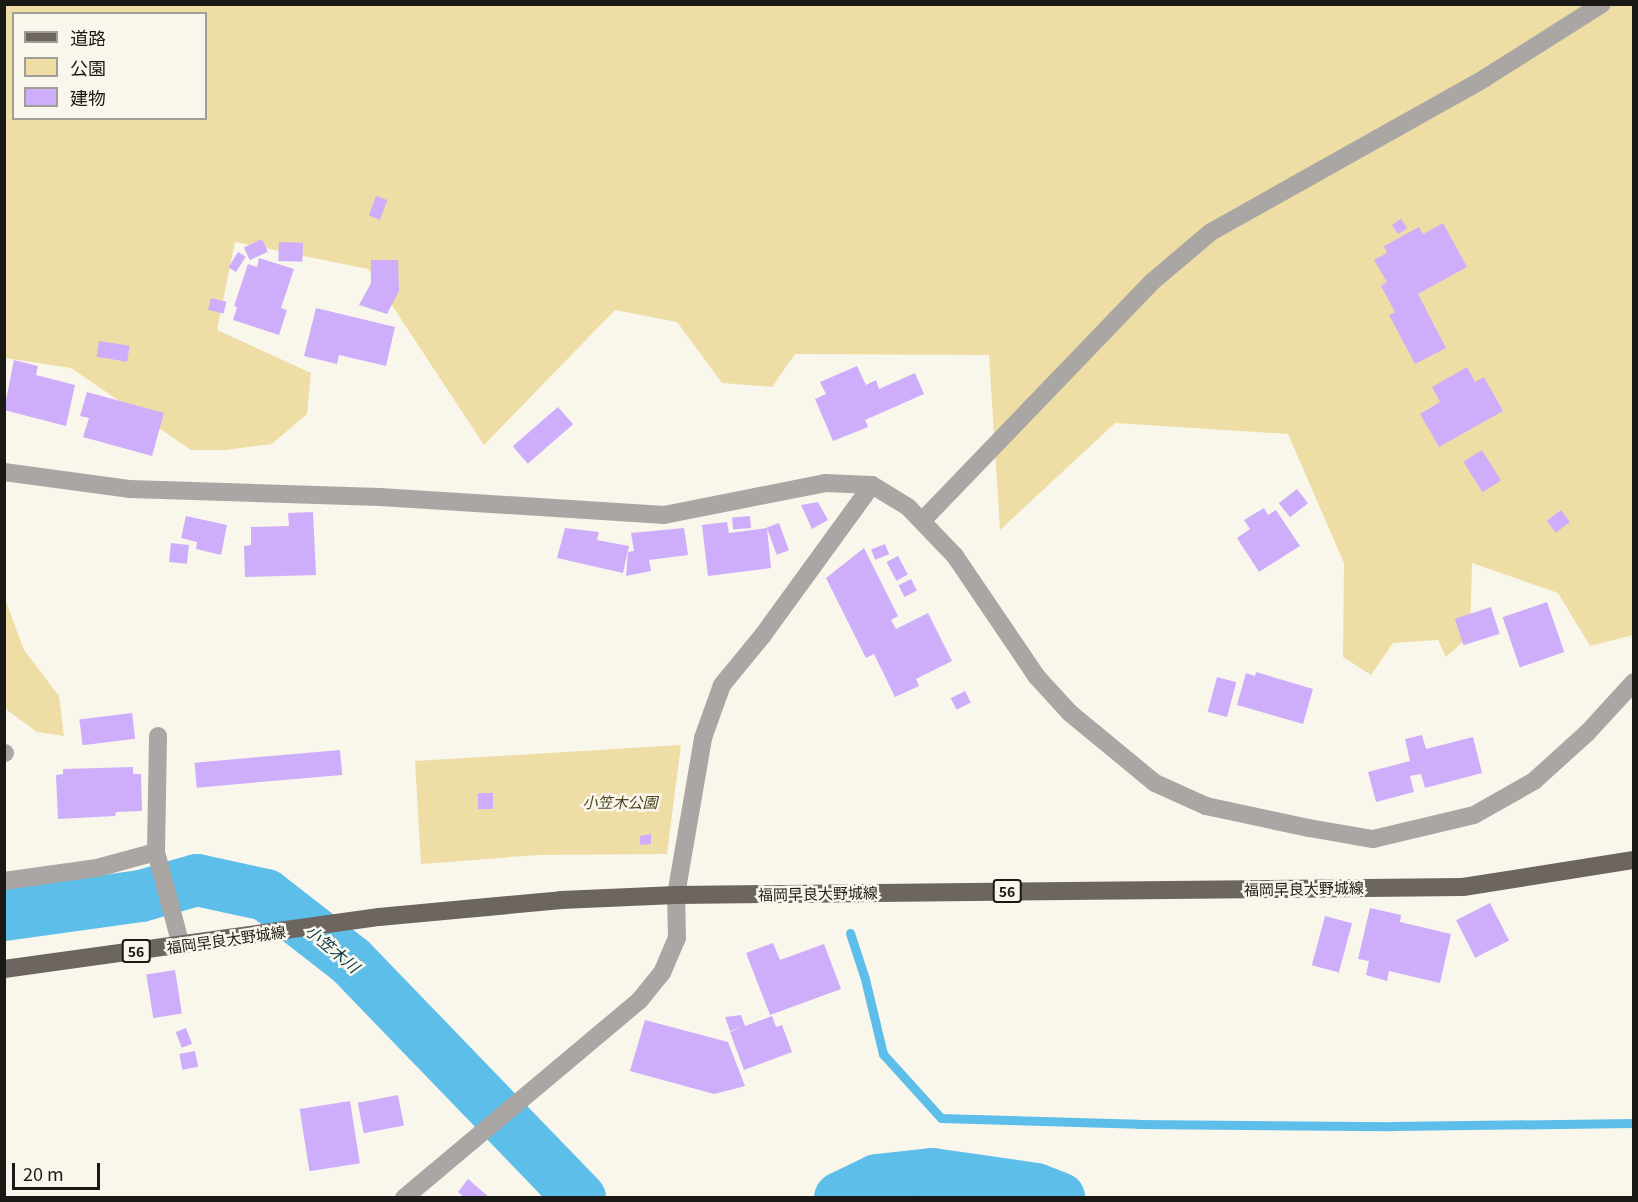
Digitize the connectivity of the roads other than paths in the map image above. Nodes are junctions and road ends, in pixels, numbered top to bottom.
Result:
1 (1602, 4) edge
2 (4, 472) edge
3 (872, 485) junction
4 (922, 521) junction
5 (1634, 682) edge
6 (158, 736) dead end
7 (156, 852) junction
8 (1634, 860) edge
9 (4, 881) edge
10 (676, 895) junction
11 (181, 945) junction
12 (4, 969) edge
13 (404, 1197) edge

1 - 4 street
2 - 3 street
3 - 4 street
3 - 10 street
4 - 5 street
6 - 7 street
7 - 9 street
7 - 11 street
8 - 10 main road, 福岡早良大野城線 / 56
10 - 11 main road, 福岡早良大野城線 / 56
10 - 13 street
11 - 12 main road, 福岡早良大野城線 / 56

